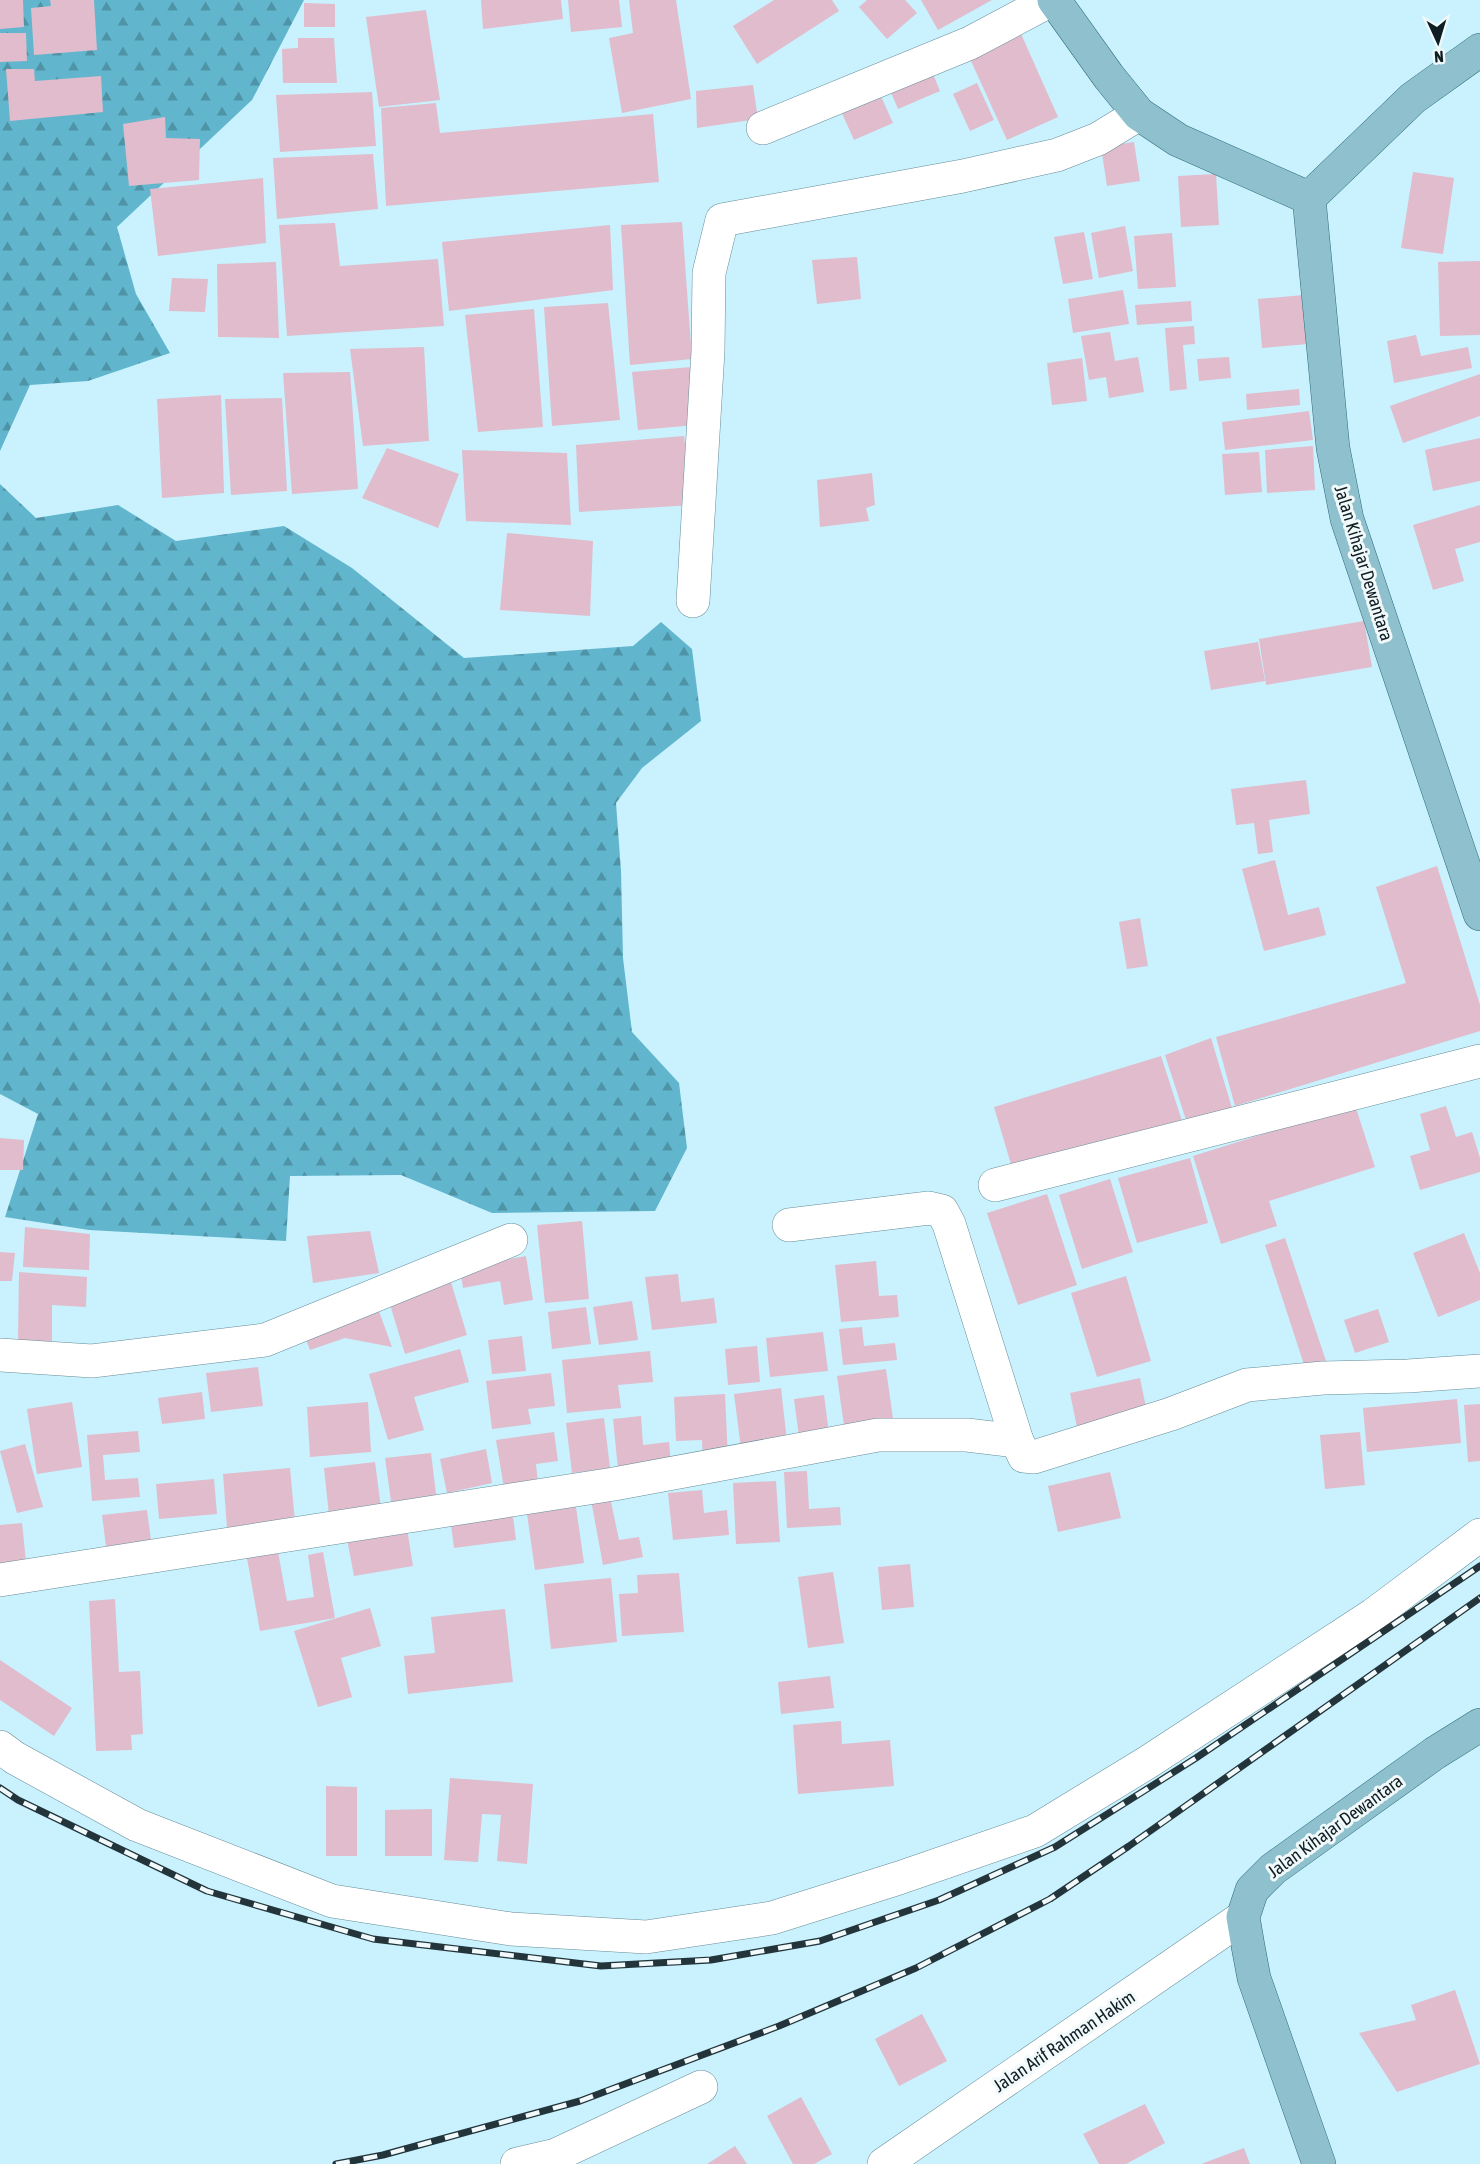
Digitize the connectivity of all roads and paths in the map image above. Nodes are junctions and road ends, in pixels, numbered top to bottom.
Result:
1 (1053, 0) edge
2 (1480, 50) edge
3 (1139, 114) junction
4 (763, 128) dead end
5 (1309, 198) junction
6 (693, 601) dead end
7 (1480, 914) edge
8 (1480, 1061) edge
9 (996, 1185) dead end
10 (789, 1225) dead end
11 (511, 1240) dead end
12 (0, 1355) edge
13 (1480, 1371) edge
14 (1017, 1442) junction
15 (1480, 1535) edge
16 (0, 1580) edge
17 (1480, 1725) edge
18 (0, 1747) edge
19 (1244, 1917) junction
20 (701, 2087) dead end
21 (517, 2164) edge
22 (884, 2164) edge
23 (1319, 2164) edge

1 - 3 main road
1 - 4 street
2 - 5 main road
3 - 5 main road
3 - 6 street
5 - 7 main road, Jalan Kihajar Dewantara
8 - 9 street
10 - 14 street
11 - 12 street
13 - 14 street
14 - 16 street
15 - 18 street
17 - 19 main road, Jalan Kihajar Dewantara
19 - 22 street, Jalan Arif Rahman Hakim
19 - 23 main road, Jalan Kihajar Dewantara
20 - 21 street

